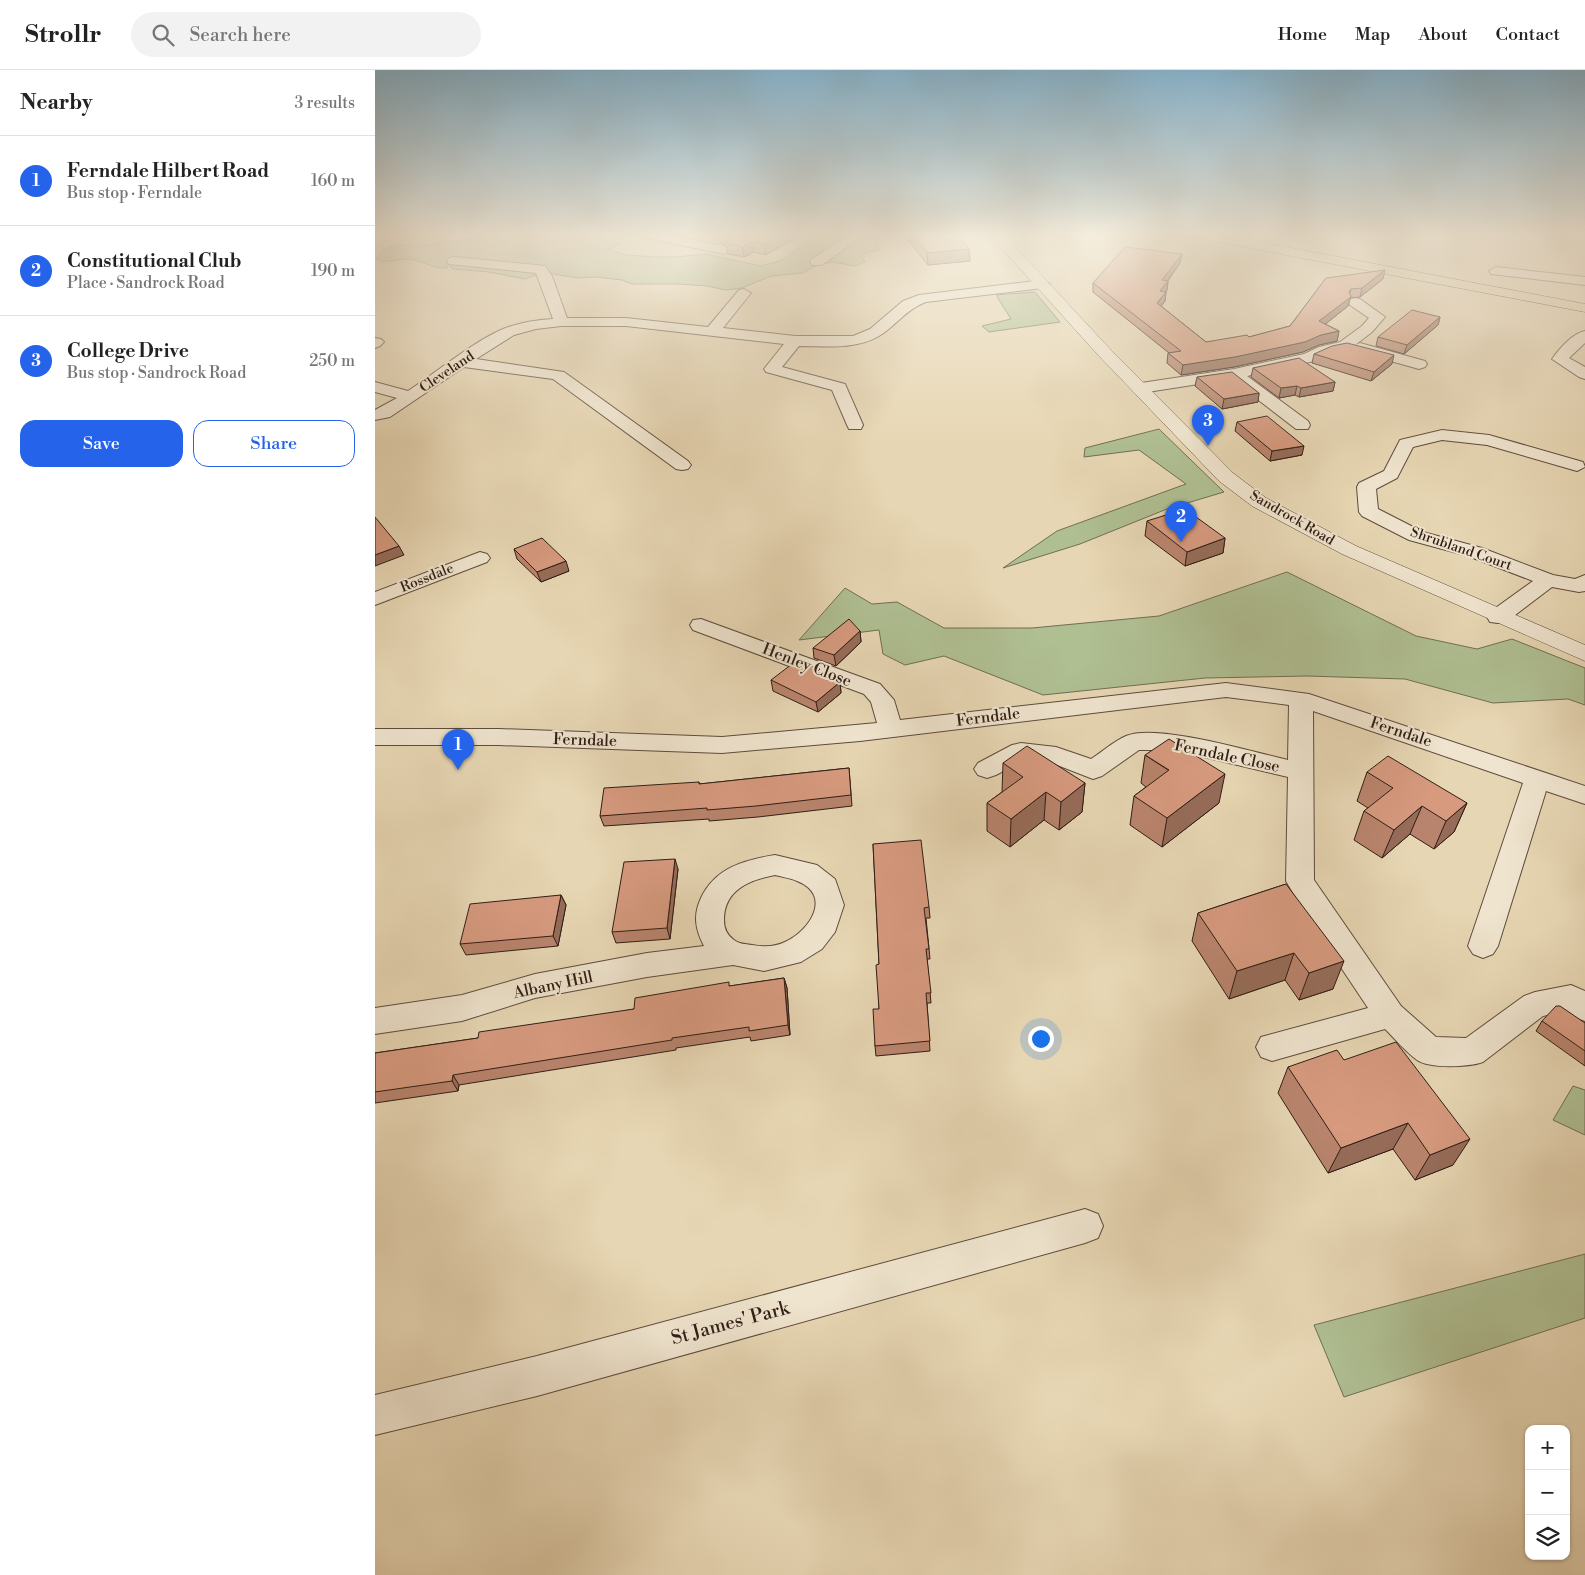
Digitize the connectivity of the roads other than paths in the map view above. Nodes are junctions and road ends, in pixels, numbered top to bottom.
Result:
1 (555, 304) edge
2 (735, 304) edge
3 (908, 304) edge
4 (1061, 304) edge
5 (1359, 304) edge
6 (1565, 304) edge
7 (1585, 308) edge
8 (1388, 309) dead end
9 (1371, 311) junction
10 (561, 322) junction
11 (712, 332) junction
12 (1585, 335) edge
13 (795, 341) junction
14 (1345, 345) junction
15 (462, 362) junction
16 (1419, 365) dead end
17 (1234, 374) junction
18 (1585, 374) edge
19 (375, 387) edge
20 (1141, 388) junction
21 (410, 398) junction
22 (1306, 406) dead end
23 (1282, 410) junction
24 (375, 415) edge
25 (855, 425) dead end
26 (1302, 425) dead end
27 (682, 465) dead end
28 (1577, 466) dead end
29 (480, 558) dead end
30 (1548, 580) junction
31 (1585, 581) edge
32 (375, 599) edge
33 (1498, 617) junction
34 (701, 625) dead end
35 (1585, 654) edge
36 (1301, 699) junction
37 (891, 728) junction
38 (375, 737) edge
39 (987, 769) dead end
40 (1302, 772) junction
41 (1537, 778) junction
42 (1585, 795) edge
43 (1483, 946) dead end
44 (732, 954) dead end
45 (1585, 1008) edge
46 (1391, 1015) junction
47 (375, 1021) edge
48 (1272, 1047) dead end
49 (1085, 1226) dead end
50 (375, 1414) edge

1 - 10 street
2 - 11 street
3 - 13 street, Cleveland
4 - 20 street, Sandrock Road
5 - 9 street
6 - 7 main road
8 - 9 street
9 - 14 street
10 - 11 street, Cleveland
10 - 15 street, Cleveland
11 - 13 street, Cleveland
12 - 18 street
13 - 25 street
14 - 16 street
14 - 17 street
15 - 21 street, Cleveland
15 - 27 street
17 - 20 street
17 - 23 street
19 - 21 street
20 - 33 street, Sandrock Road
21 - 24 street, Cleveland
22 - 23 street
23 - 26 street
28 - 30 street, Shrubland Court
29 - 32 street, Rossdale
30 - 31 street, Shrubland Court
30 - 33 street
33 - 35 street, Sandrock Road
34 - 37 street, Henley Close
36 - 37 street, Ferndale
36 - 40 street, Ferndale Close
36 - 41 street, Ferndale
37 - 38 street, Ferndale
39 - 40 street, Ferndale Close
40 - 46 street, Ferndale Close
41 - 42 street, Ferndale
41 - 43 street
44 - 47 street, Albany Hill
45 - 46 street, Ferndale Close
46 - 48 street
49 - 50 street, St James' Park

